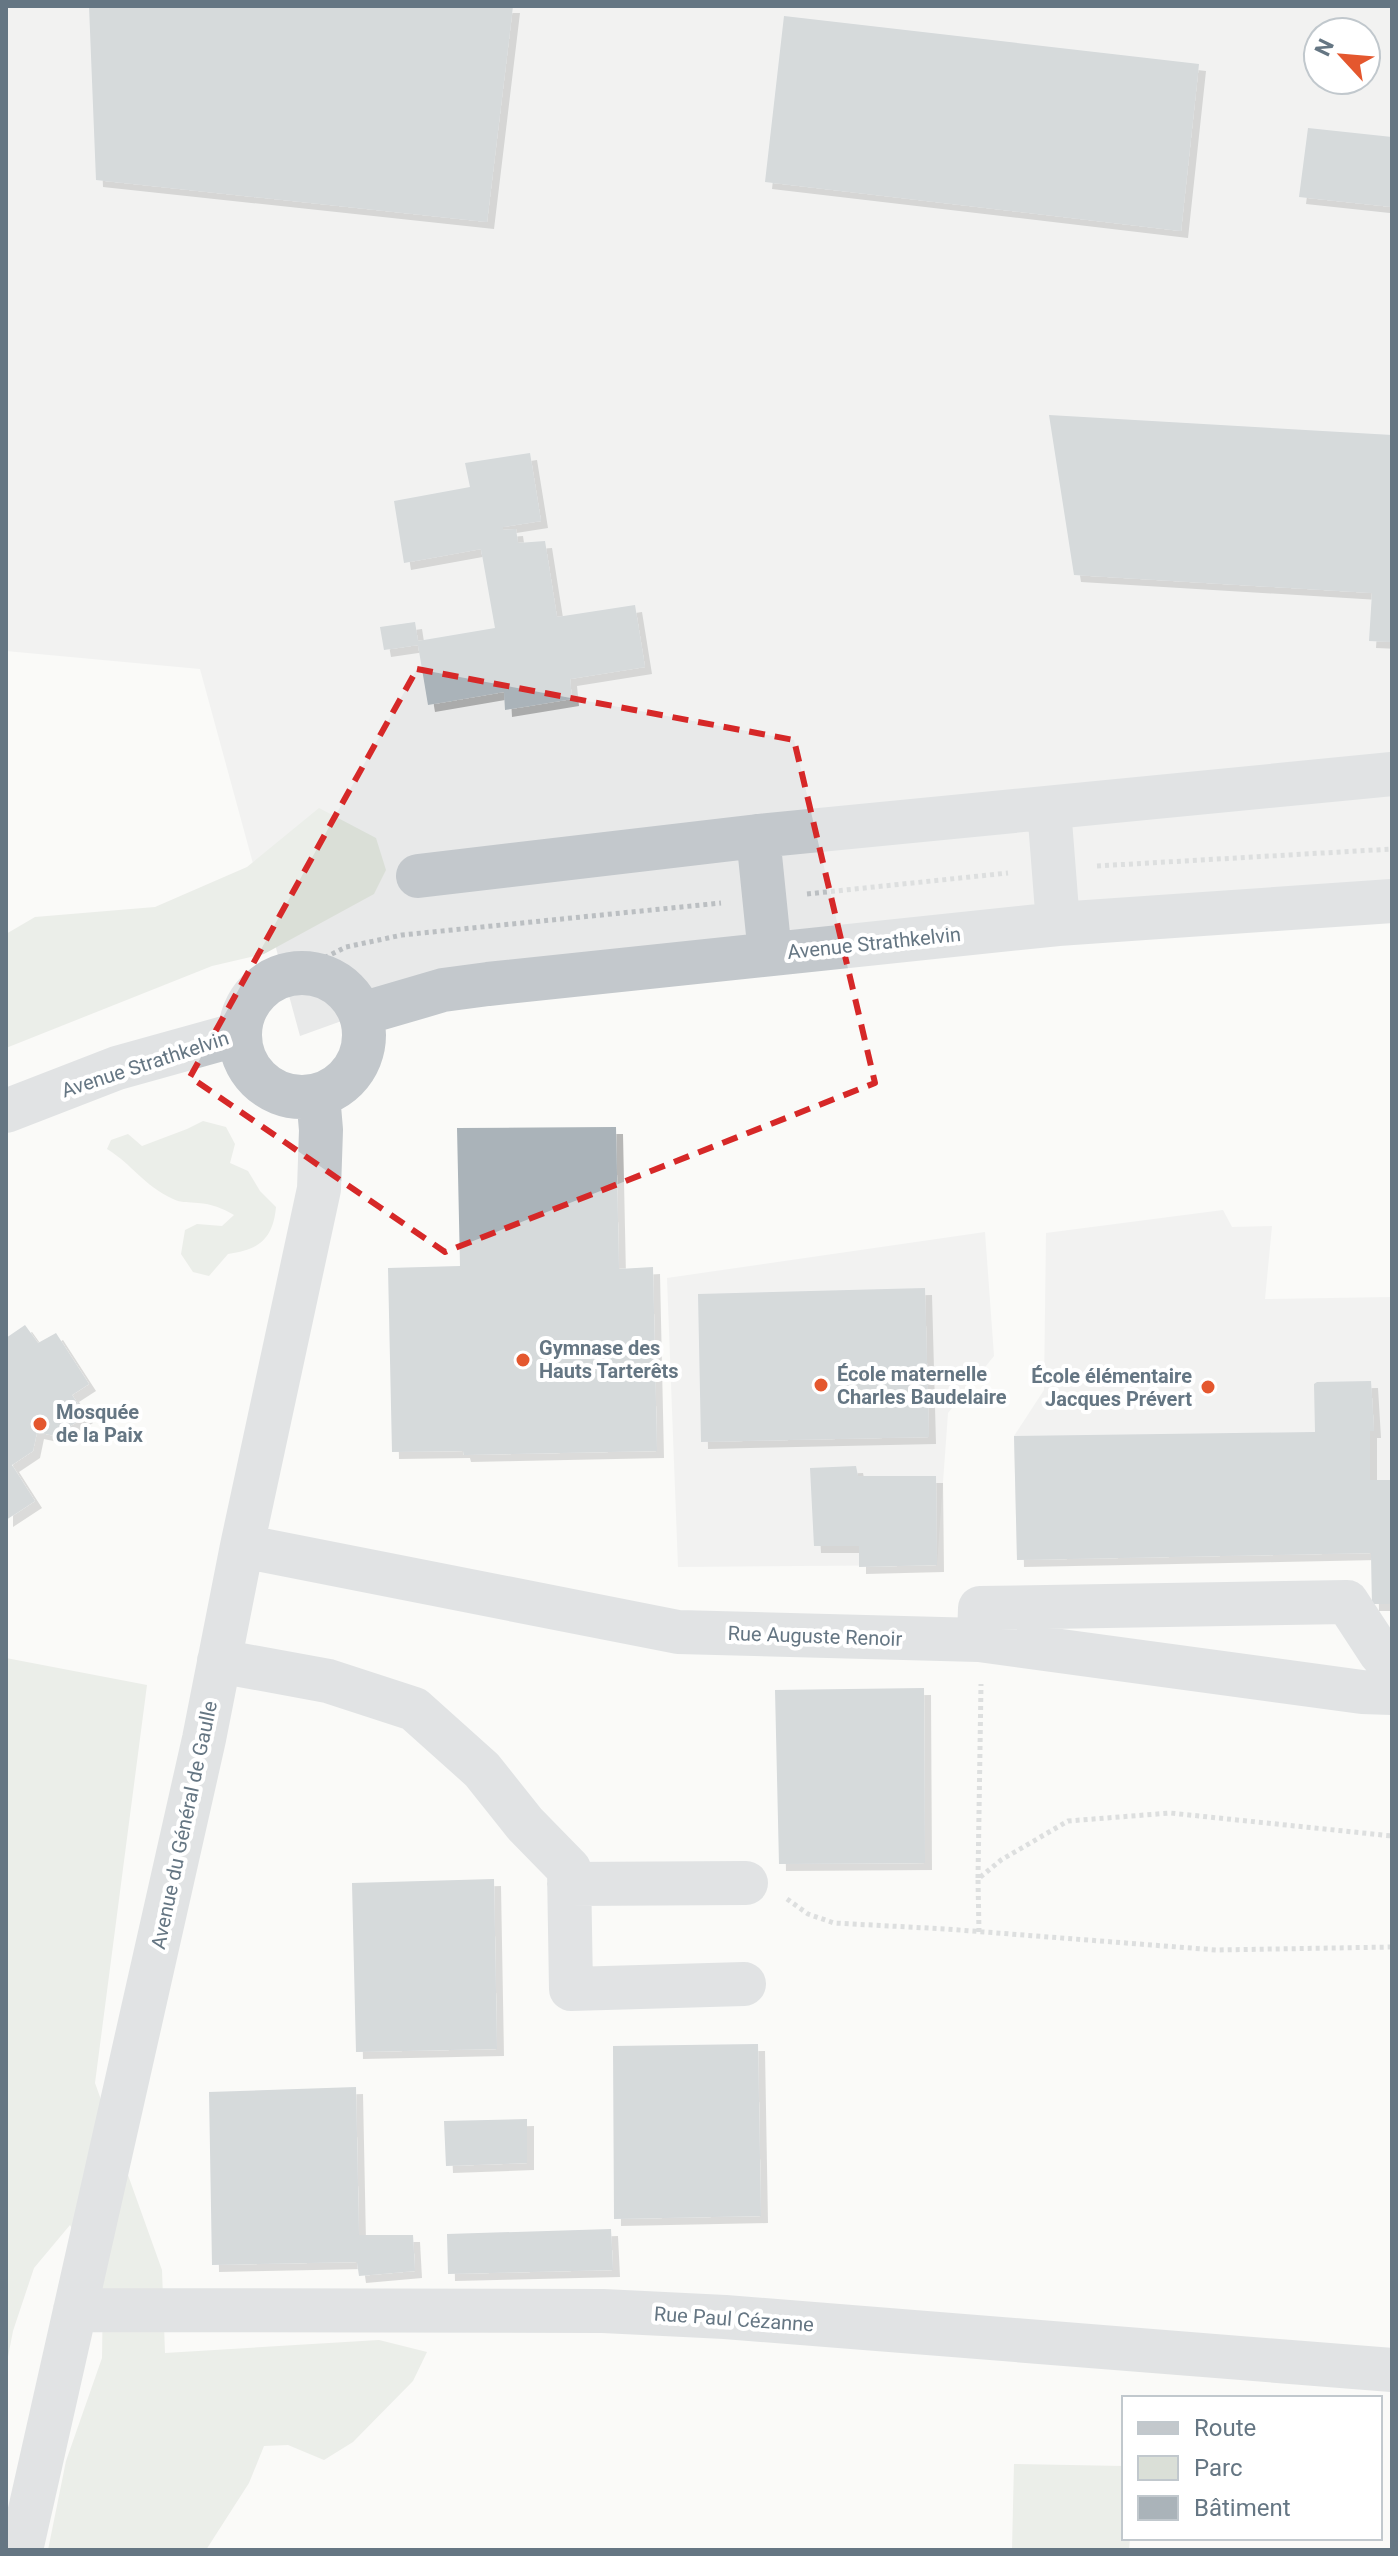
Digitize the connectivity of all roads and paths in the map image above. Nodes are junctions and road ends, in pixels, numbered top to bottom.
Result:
1 (1392, 774) edge
2 (1049, 808) junction
3 (758, 836) junction
4 (1392, 849) edge
5 (1053, 868) junction
6 (418, 876) dead end
7 (765, 898) junction
8 (1392, 901) edge
9 (1058, 924) junction
10 (770, 954) junction
11 (296, 972) junction
12 (361, 1014) junction
13 (239, 1034) junction
14 (318, 1095) junction
15 (6, 1111) edge
16 (242, 1546) junction
17 (979, 1640) junction
18 (1392, 1653) edge
19 (219, 1661) junction
20 (1392, 1693) edge
21 (1392, 1836) edge
22 (978, 1879) junction
23 (746, 1883) joint
24 (569, 1884) junction
25 (979, 1932) junction
26 (1392, 1947) edge
27 (744, 1984) dead end
28 (75, 2310) junction
29 (1392, 2370) edge
30 (21, 2550) edge

1 - 2 street
2 - 3 street
2 - 5 street
3 - 6 street
3 - 7 street
4 - 5 path
5 - 7 path
5 - 9 street
7 - 10 street
7 - 11 path
8 - 9 street, Avenue Strathkelvin
9 - 10 street, Avenue Strathkelvin
10 - 12 street, Avenue Strathkelvin
11 - 12 street
11 - 13 street
12 - 14 street
13 - 14 street
13 - 15 street, Avenue Strathkelvin
14 - 16 street, Avenue du Général de Gaulle
16 - 17 street, Rue Auguste Renoir
16 - 19 street, Avenue du Général de Gaulle
17 - 18 street
17 - 20 street, Rue Auguste Renoir
17 - 22 path
19 - 24 street
19 - 28 street, Avenue du Général de Gaulle
21 - 22 path
22 - 25 path
23 - 24 street
23 - 25 path
24 - 27 street
25 - 26 path
28 - 29 street, Rue Paul Cézanne
28 - 30 street, Avenue du Général de Gaulle

